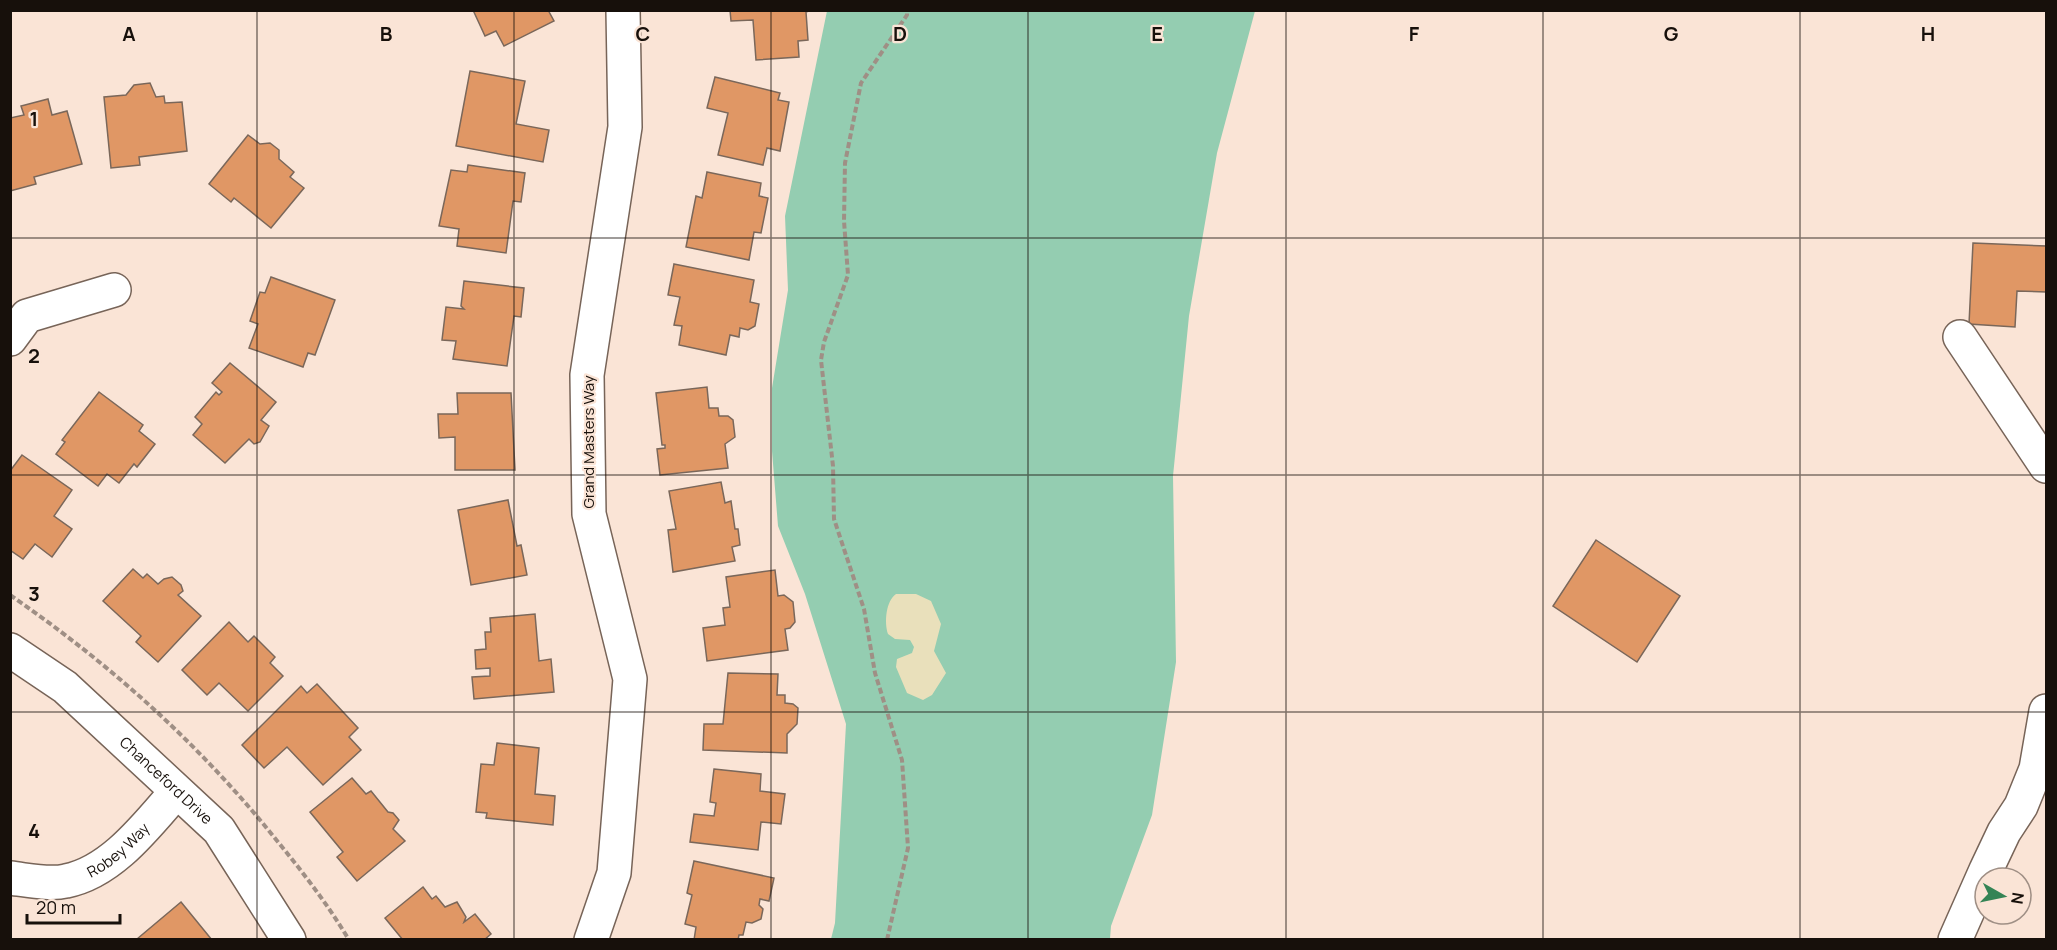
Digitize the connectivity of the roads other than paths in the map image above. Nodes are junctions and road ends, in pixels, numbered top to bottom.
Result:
1 (623, 10) edge
2 (114, 290) dead end
3 (1960, 337) dead end
4 (10, 339) edge
5 (2046, 465) edge
6 (10, 650) edge
7 (2046, 711) edge
8 (176, 792) junction
9 (10, 878) edge
10 (289, 939) edge
11 (591, 939) edge
12 (1955, 939) edge

1 - 11 street, Grand Masters Way
2 - 4 street
3 - 5 street
6 - 8 street, Chanceford Drive
7 - 12 street
8 - 9 street, Robey Way
8 - 10 street, Chanceford Drive

